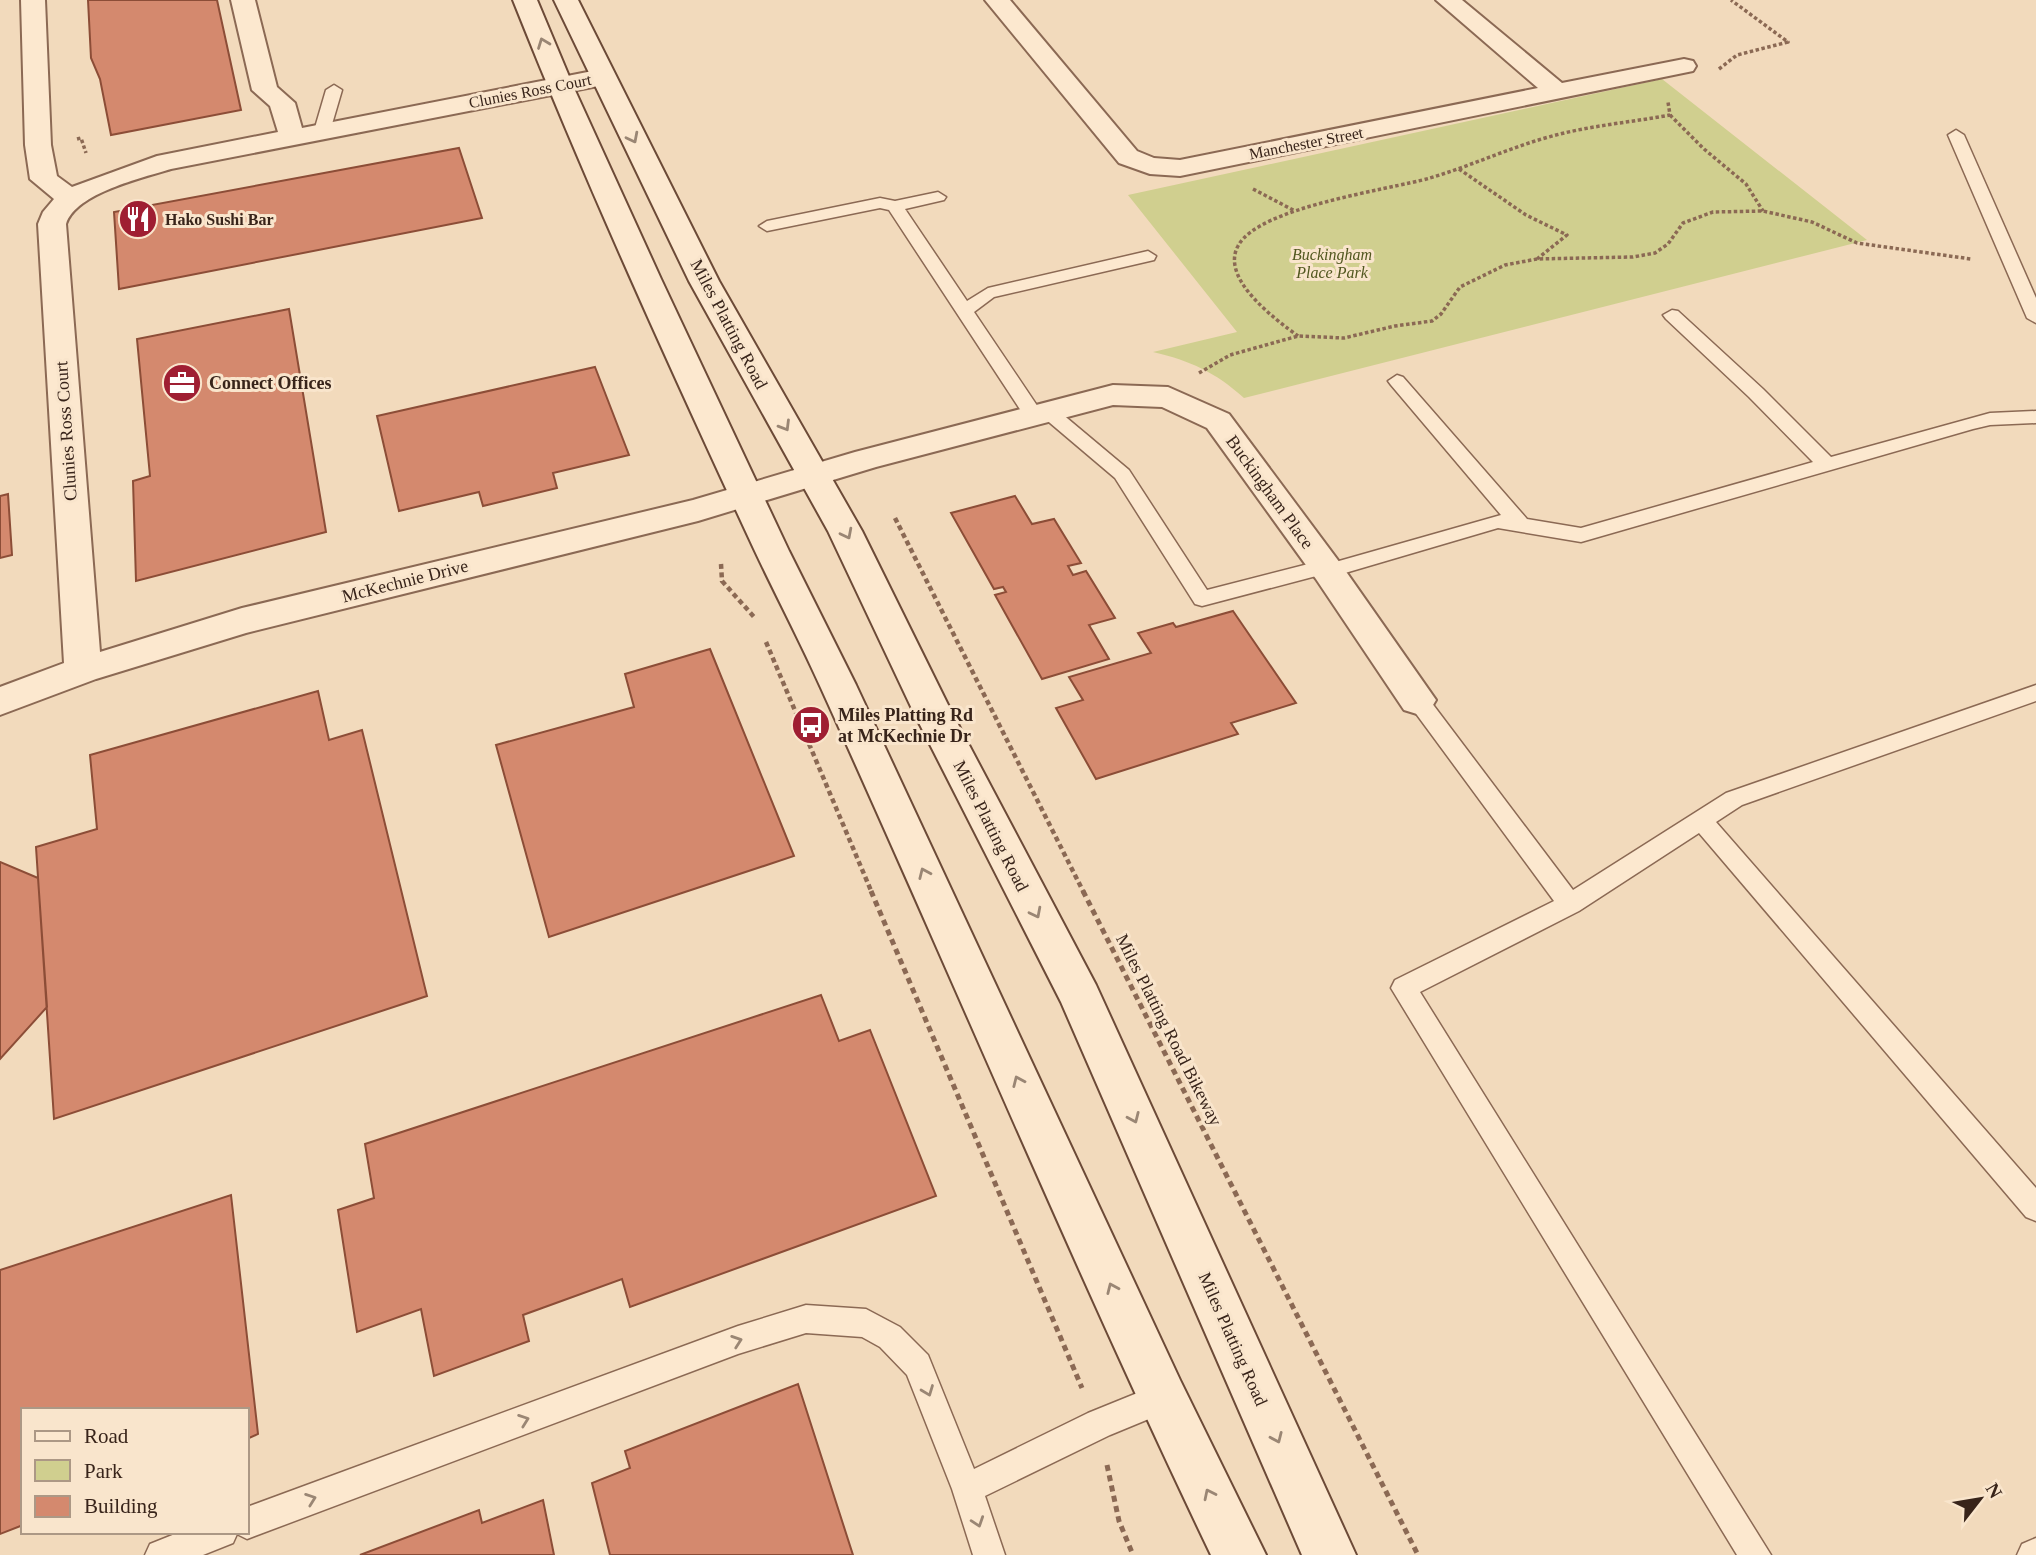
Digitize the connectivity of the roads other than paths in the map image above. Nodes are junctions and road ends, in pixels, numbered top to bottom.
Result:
1 (33, 0) edge
2 (243, 0) edge
3 (525, 0) edge
4 (566, 0) edge
5 (997, 0) edge
6 (1448, 0) edge
7 (1675, 68) road end
8 (603, 77) junction
9 (560, 86) junction
10 (334, 90) dead end
11 (1559, 93) junction
12 (322, 131) junction
13 (1956, 135) dead end
14 (292, 137) junction
15 (938, 197) dead end
16 (71, 199) junction
17 (895, 206) junction
18 (767, 226) dead end
19 (1148, 256) dead end
20 (965, 311) junction
21 (1672, 315) dead end
22 (2036, 318) edge
23 (1397, 381) dead end
24 (1041, 414) junction
25 (2036, 417) edge
26 (1827, 465) junction
27 (814, 474) junction
28 (745, 494) junction
29 (1521, 525) junction
30 (1326, 569) junction
31 (83, 670) junction
32 (2036, 693) edge
33 (1417, 700) joint
34 (0, 701) edge
35 (1701, 820) junction
36 (1570, 904) junction
37 (2036, 1208) edge
38 (1162, 1398) junction
39 (967, 1489) junction
40 (248, 1523) edge
41 (217, 1534) edge
42 (161, 1555) edge
43 (989, 1555) edge
44 (1239, 1555) edge
45 (1329, 1555) edge
46 (1755, 1555) edge

1 - 16 street
2 - 14 street
9 -> 3 street
4 - 8 street, Miles Platting Road
5 - 11 street, Manchester Street
6 - 11 street
7 - 11 street, Manchester Street
8 - 9 street, Clunies Ross Court
8 -> 27 street, Miles Platting Road
9 - 12 street, Clunies Ross Court
9 - 28 street
10 - 12 lane
12 - 14 street, Clunies Ross Court
13 - 22 lane
14 - 16 street, Clunies Ross Court
15 - 17 lane
16 - 31 street, Clunies Ross Court
17 - 18 lane
17 - 20 lane
19 - 20 lane
20 - 24 lane
21 - 26 lane
23 - 29 lane
24 - 27 street, Buckingham Place
24 - 30 street, Buckingham Place
24 - 30 lane
25 - 26 lane
26 - 29 lane
27 - 28 street, McKechnie Drive
27 -> 45 street, Miles Platting Road
28 - 31 street, McKechnie Drive
38 -> 28 street
29 - 30 lane
30 - 33 street, Buckingham Place
31 - 34 street, McKechnie Drive
32 - 35 lane
33 - 36 lane
35 - 36 lane
35 - 37 lane
36 - 46 lane
38 - 39 lane
44 -> 38 street
40 -> 39 lane
39 -> 43 lane
41 - 42 lane

